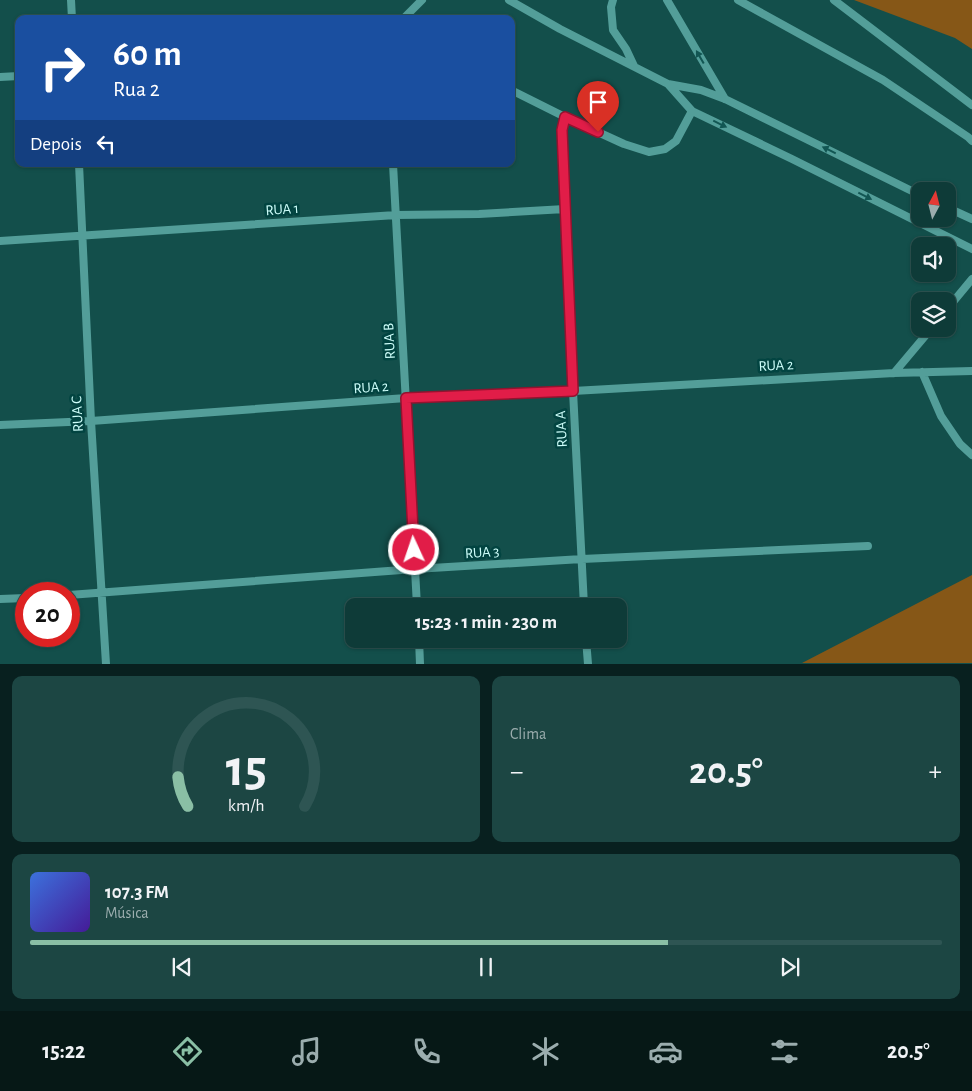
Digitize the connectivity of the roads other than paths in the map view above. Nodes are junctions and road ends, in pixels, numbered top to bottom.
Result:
1 (71, 0) edge
2 (422, 0) edge
3 (509, 0) edge
4 (613, 0) edge
5 (667, 0) edge
6 (738, 0) edge
7 (834, 0) edge
8 (72, 15) edge
9 (407, 15) edge
10 (634, 66) junction
11 (15, 76) edge
12 (0, 77) edge
13 (668, 84) junction
14 (515, 92) edge
15 (725, 99) junction
16 (972, 105) edge
17 (692, 111) junction
18 (565, 117) junction
19 (972, 141) edge
20 (79, 167) edge
21 (392, 167) edge
22 (911, 191) edge
23 (566, 209) junction
24 (956, 212) edge
25 (396, 215) junction
26 (972, 219) edge
27 (82, 236) junction
28 (0, 241) edge
29 (972, 249) edge
30 (972, 279) edge
31 (956, 298) edge
32 (923, 337) edge
33 (972, 371) edge
34 (894, 372) junction
35 (922, 372) junction
36 (573, 391) junction
37 (406, 398) junction
38 (91, 420) junction
39 (0, 425) edge
40 (972, 455) edge
41 (868, 546) dead end
42 (582, 559) junction
43 (414, 570) junction
44 (102, 593) junction
45 (80, 594) edge
46 (416, 598) edge
47 (584, 598) edge
48 (15, 599) edge
49 (0, 600) edge
50 (419, 648) edge
51 (587, 648) edge
52 (106, 664) edge
53 (420, 664) edge
54 (588, 664) edge

1 - 8 lane
2 - 9 lane
3 - 10 lane
4 - 10 lane
15 -> 5 lane
6 - 19 lane
7 - 16 lane
10 - 13 lane
11 - 12 lane
13 - 15 lane
13 - 17 lane
14 - 18 lane
22 -> 15 lane
17 - 18 lane
17 -> 29 lane
18 - 23 lane, RUA A
20 - 27 lane, RUA C
21 - 25 lane, RUA B
23 - 25 lane, RUA 1
23 - 36 lane, RUA A
24 - 26 lane
25 - 27 lane, RUA 1
25 - 37 lane, RUA B
27 - 28 lane, RUA 1
27 - 38 lane, RUA C
30 - 31 lane
32 - 34 lane
33 - 35 lane, RUA 2
34 - 35 lane, RUA 2
34 - 36 lane, RUA 2
35 - 40 lane
36 - 37 lane, RUA 2
36 - 42 lane, RUA A
37 - 38 lane, RUA 2
37 - 43 lane, RUA B
38 - 39 lane, RUA 2
38 - 44 lane, RUA C
41 - 42 lane, RUA 3
42 - 43 lane, RUA 3
42 - 47 lane, RUA A
43 - 44 lane, RUA 3
43 - 46 lane, RUA B
44 - 45 lane, RUA 3
44 - 52 lane, RUA C
48 - 49 lane
50 - 53 lane
51 - 54 lane

